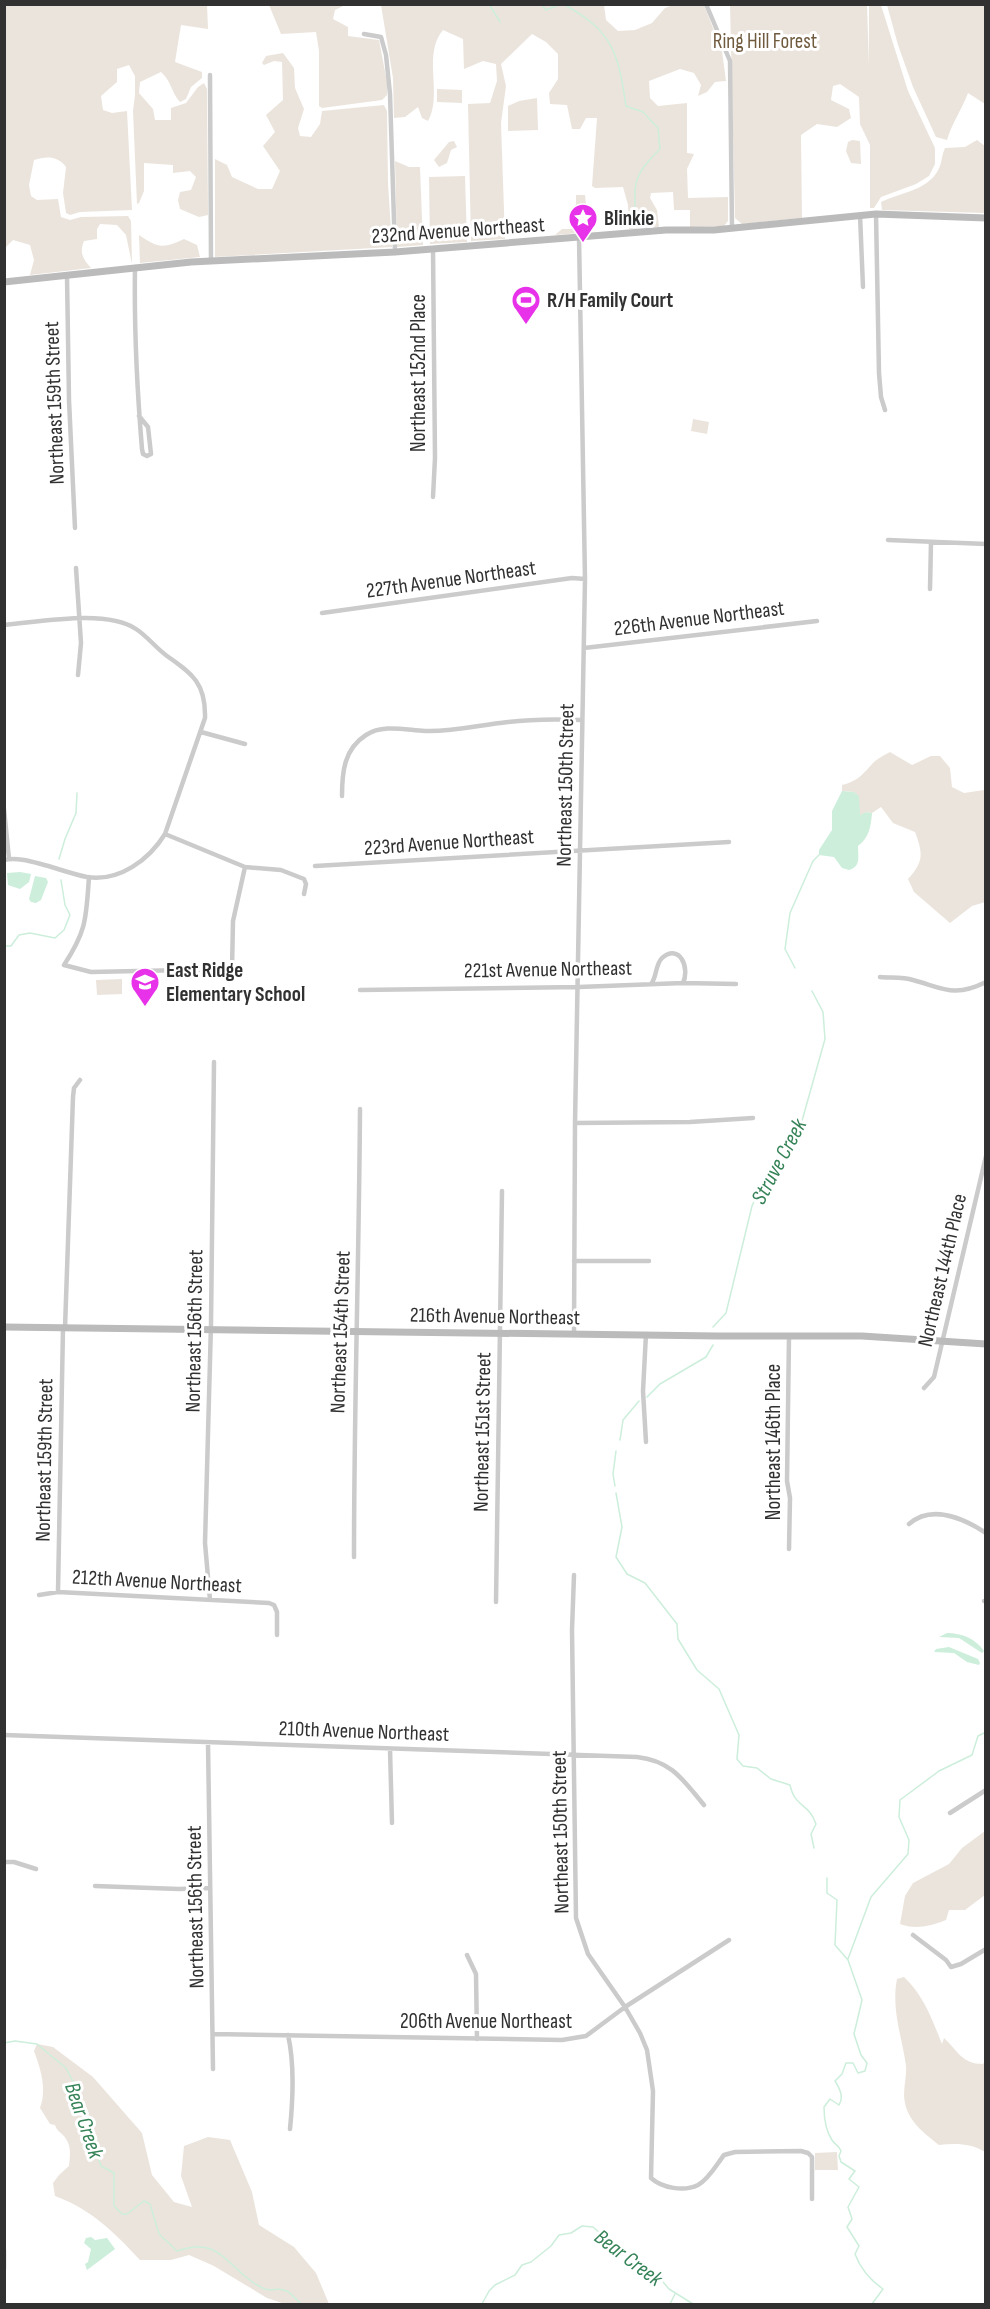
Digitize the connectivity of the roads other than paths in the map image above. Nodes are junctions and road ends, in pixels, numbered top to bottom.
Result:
1 (706, 4) edge
2 (364, 34) dead end
3 (210, 75) dead end
4 (876, 214) junction
5 (860, 215) junction
6 (986, 218) edge
7 (732, 228) junction
8 (579, 237) junction
9 (433, 249) junction
10 (395, 252) junction
11 (211, 261) junction
12 (135, 267) junction
13 (67, 276) junction
14 (4, 282) edge
15 (863, 287) dead end
16 (885, 410) dead end
17 (139, 416) junction
18 (433, 497) dead end
19 (75, 528) dead end
20 (888, 540) dead end
21 (931, 542) junction
22 (986, 544) edge
23 (76, 568) dead end
24 (585, 579) junction
25 (930, 589) dead end
26 (322, 613) dead end
27 (80, 619) junction
28 (817, 621) dead end
29 (4, 625) edge
30 (584, 648) junction
31 (78, 675) dead end
32 (582, 720) junction
33 (201, 732) junction
34 (245, 744) dead end
35 (342, 796) dead end
36 (4, 809) edge
37 (165, 834) junction
38 (729, 842) dead end
39 (580, 850) junction
40 (7, 860) edge
41 (315, 866) dead end
42 (245, 867) junction
43 (89, 877) junction
44 (304, 894) dead end
45 (880, 977) dead end
46 (986, 982) edge
47 (683, 983) junction
48 (651, 984) junction
49 (736, 984) dead end
50 (579, 987) junction
51 (360, 990) dead end
52 (214, 1062) dead end
53 (80, 1080) dead end
54 (360, 1109) dead end
55 (753, 1118) dead end
56 (575, 1123) junction
57 (986, 1156) edge
58 (977, 1189) junction
59 (986, 1190) edge
60 (502, 1191) dead end
61 (574, 1261) junction
62 (649, 1261) dead end
63 (4, 1327) edge
64 (64, 1328) junction
65 (210, 1329) junction
66 (356, 1331) junction
67 (501, 1332) junction
68 (574, 1333) junction
69 (646, 1334) junction
70 (789, 1335) junction
71 (942, 1341) junction
72 (986, 1344) edge
73 (924, 1388) dead end
74 (646, 1442) dead end
75 (909, 1524) dead end
76 (986, 1533) edge
77 (789, 1549) dead end
78 (354, 1557) dead end
79 (574, 1575) dead end
80 (58, 1592) junction
81 (39, 1594) dead end
82 (210, 1600) junction
83 (496, 1602) dead end
84 (277, 1635) dead end
85 (4, 1735) edge
86 (208, 1743) junction
87 (390, 1749) junction
88 (575, 1756) junction
89 (986, 1790) edge
90 (704, 1806) dead end
91 (950, 1813) dead end
92 (392, 1822) dead end
93 (4, 1862) edge
94 (36, 1869) dead end
95 (95, 1886) dead end
96 (210, 1888) junction
97 (913, 1935) dead end
98 (729, 1940) dead end
99 (986, 1949) edge
100 (467, 1955) dead end
101 (625, 2007) junction
102 (213, 2034) junction
103 (288, 2035) junction
104 (477, 2039) junction
105 (213, 2069) dead end
106 (290, 2129) dead end
107 (812, 2199) dead end
108 (4, 2250) edge
109 (4, 2269) edge

1 - 7 street
2 - 10 street
3 - 11 street
4 - 5 street, 232nd Avenue Northeast
4 - 6 street, 232nd Avenue Northeast
4 - 16 street
5 - 7 street, 232nd Avenue Northeast
5 - 15 street
7 - 8 street, 232nd Avenue Northeast
8 - 9 street, 232nd Avenue Northeast
8 - 24 street, Northeast 150th Street
9 - 10 street, 232nd Avenue Northeast
9 - 18 street, Northeast 152nd Place
10 - 11 street, 232nd Avenue Northeast
11 - 12 street, 232nd Avenue Northeast
12 - 13 street, 232nd Avenue Northeast
12 - 17 street
13 - 14 street, 232nd Avenue Northeast
13 - 19 street, Northeast 159th Street
17 - 17 street
20 - 21 street
21 - 22 street
21 - 25 street
23 - 27 street
24 - 26 street, 227th Avenue Northeast
24 - 30 street, Northeast 150th Street
27 - 29 street
27 - 31 street
27 - 33 street
28 - 30 street, 226th Avenue Northeast
30 - 32 street, Northeast 150th Street
32 - 35 street
32 - 39 street, Northeast 150th Street
33 - 34 street
33 - 37 street
36 - 40 street
37 - 42 street
37 - 43 street
38 - 39 street, 223rd Avenue Northeast
39 - 41 street, 223rd Avenue Northeast
39 - 50 street, Northeast 150th Street
40 - 43 street
42 - 43 street
42 - 44 street
45 - 46 street
47 - 48 street, 221st Avenue Northeast
47 - 48 street
47 - 49 street, 221st Avenue Northeast
48 - 50 street, 221st Avenue Northeast
50 - 51 street, 221st Avenue Northeast
50 - 56 street, Northeast 150th Street
52 - 65 street, Northeast 156th Street
53 - 64 street, Northeast 159th Street
54 - 66 street, Northeast 154th Street
55 - 56 street
56 - 61 street, Northeast 150th Street
57 - 58 street, Northeast 144th Place
58 - 59 street
58 - 71 street, Northeast 144th Place
60 - 67 street, Northeast 151st Street
61 - 62 street
61 - 68 street, Northeast 150th Street
63 - 64 street, 216th Avenue Northeast
64 - 65 street, 216th Avenue Northeast
64 - 80 street, Northeast 159th Street
65 - 66 street, 216th Avenue Northeast
65 - 82 street, Northeast 156th Street
66 - 67 street, 216th Avenue Northeast
66 - 78 street, Northeast 154th Street
67 - 68 street, 216th Avenue Northeast
67 - 83 street, Northeast 151st Street
68 - 69 street, 216th Avenue Northeast
69 - 70 street, 216th Avenue Northeast
69 - 74 street
70 - 71 street, 216th Avenue Northeast
70 - 77 street, Northeast 146th Place
71 - 72 street, 216th Avenue Northeast
71 - 73 street, Northeast 144th Place
75 - 76 street
79 - 88 street, Northeast 150th Street
80 - 81 street, 212th Avenue Northeast
80 - 82 street, 212th Avenue Northeast
82 - 84 street, 212th Avenue Northeast
85 - 86 street, 210th Avenue Northeast
86 - 87 street, 210th Avenue Northeast
86 - 96 street, Northeast 156th Street
87 - 88 street, 210th Avenue Northeast
87 - 92 street
88 - 90 street, 210th Avenue Northeast
88 - 101 street, Northeast 150th Street
89 - 91 street
93 - 94 street
95 - 96 street
96 - 102 street, Northeast 156th Street
97 - 99 street
98 - 101 street, 206th Avenue Northeast
100 - 104 street
101 - 104 street, 206th Avenue Northeast
101 - 107 street, Northeast 150th Street
102 - 103 street, 206th Avenue Northeast
102 - 105 street, Northeast 156th Street
103 - 104 street, 206th Avenue Northeast
103 - 106 street
108 - 109 street

